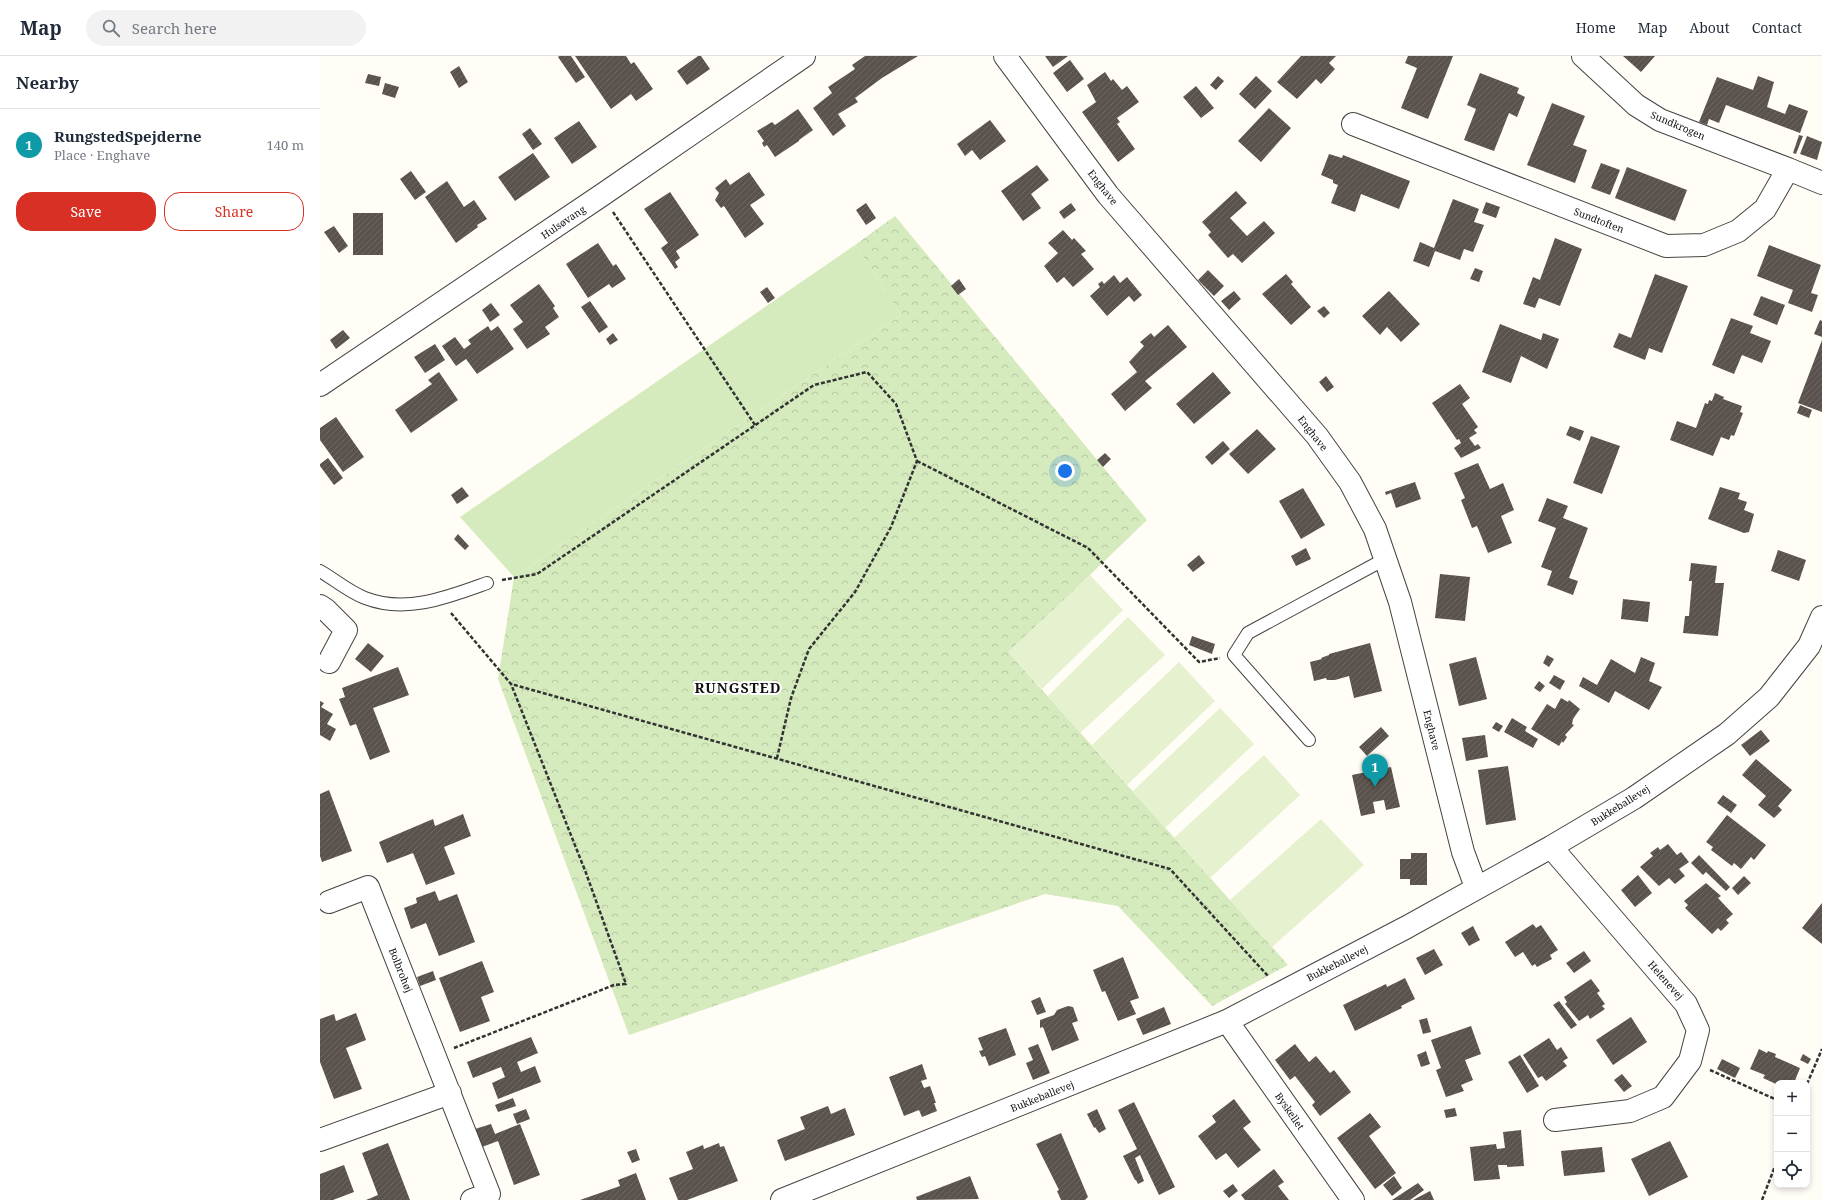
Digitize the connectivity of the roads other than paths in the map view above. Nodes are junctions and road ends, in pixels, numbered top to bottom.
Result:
1 (804, 56) edge
2 (1005, 56) edge
3 (1583, 56) edge
4 (1353, 124) dead end
5 (1788, 169) junction
6 (1822, 182) edge
7 (320, 385) edge
8 (1385, 559) junction
9 (320, 571) edge
10 (487, 583) road end
11 (320, 606) edge
12 (1822, 617) edge
13 (329, 662) dead end
14 (1309, 740) dead end
15 (1551, 847) junction
16 (1476, 887) junction
17 (329, 902) dead end
18 (1227, 1021) junction
19 (450, 1093) junction
20 (1555, 1120) dead end
21 (320, 1140) edge
22 (472, 1200) edge
23 (782, 1200) edge
24 (1353, 1200) edge

1 - 7 street, Hulsøvang
2 - 8 street, Enghave
3 - 5 street, Sundkrogen
4 - 5 street, Sundtoften
5 - 6 street
8 - 14 lane
8 - 16 street, Enghave
9 - 10 lane
11 - 13 street
12 - 15 street, Bukkeballevej
15 - 16 street, Bukkeballevej
15 - 20 street, Helenevej
16 - 18 street, Bukkeballevej
17 - 19 street, Bolbrohøj
18 - 23 street, Bukkeballevej
18 - 24 street, Byskellet
19 - 21 street
19 - 22 street, Bolbrohøj

